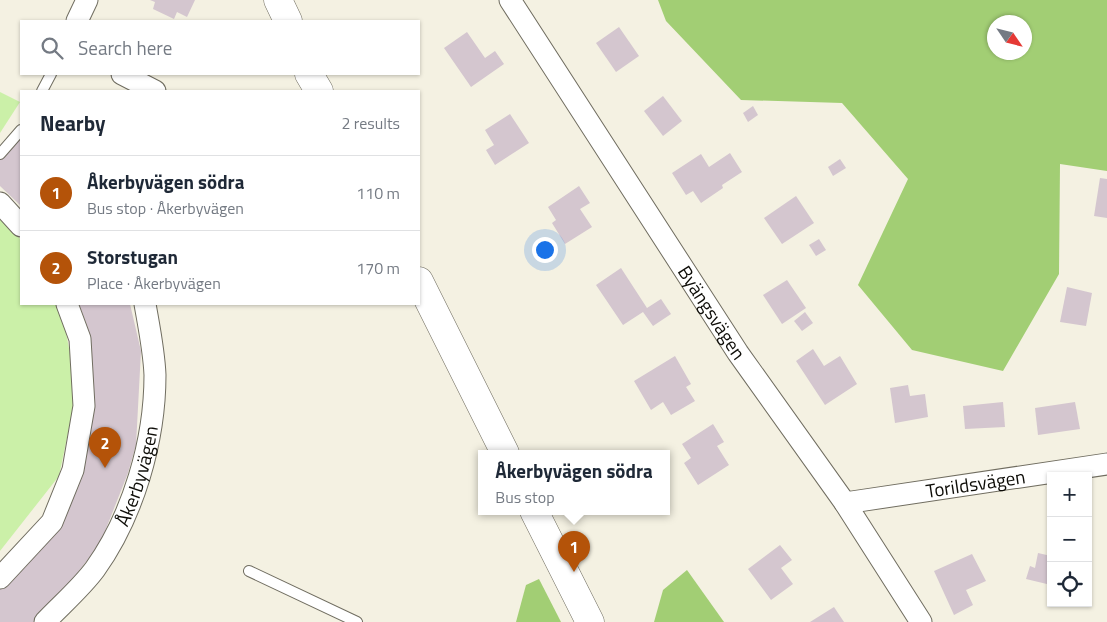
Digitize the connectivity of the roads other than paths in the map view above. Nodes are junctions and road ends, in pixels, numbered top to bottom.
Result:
1 (87, 0) edge
2 (278, 0) edge
3 (510, 0) edge
4 (77, 20) edge
5 (288, 20) edge
6 (50, 75) edge
7 (124, 75) edge
8 (310, 75) edge
9 (43, 90) edge
10 (154, 90) edge
11 (318, 90) edge
12 (20, 131) edge
13 (0, 154) edge
14 (0, 202) edge
15 (20, 225) edge
16 (420, 283) edge
17 (67, 305) edge
18 (145, 305) edge
19 (504, 450) edge
20 (1107, 464) edge
21 (845, 503) junction
22 (536, 515) edge
23 (249, 571) dead end
24 (0, 578) edge
25 (45, 622) edge
26 (357, 622) edge
27 (590, 622) edge
28 (921, 622) edge

1 - 4 street
2 - 5 street
3 - 21 street, Byängsvägen
6 - 9 lane
7 - 10 street
8 - 11 street
12 - 13 lane
14 - 15 street
16 - 19 street
17 - 24 street
18 - 25 street, Åkerbyvägen
20 - 21 street, Torildsvägen
21 - 28 street, Byängsvägen
22 - 27 street
23 - 26 lane

